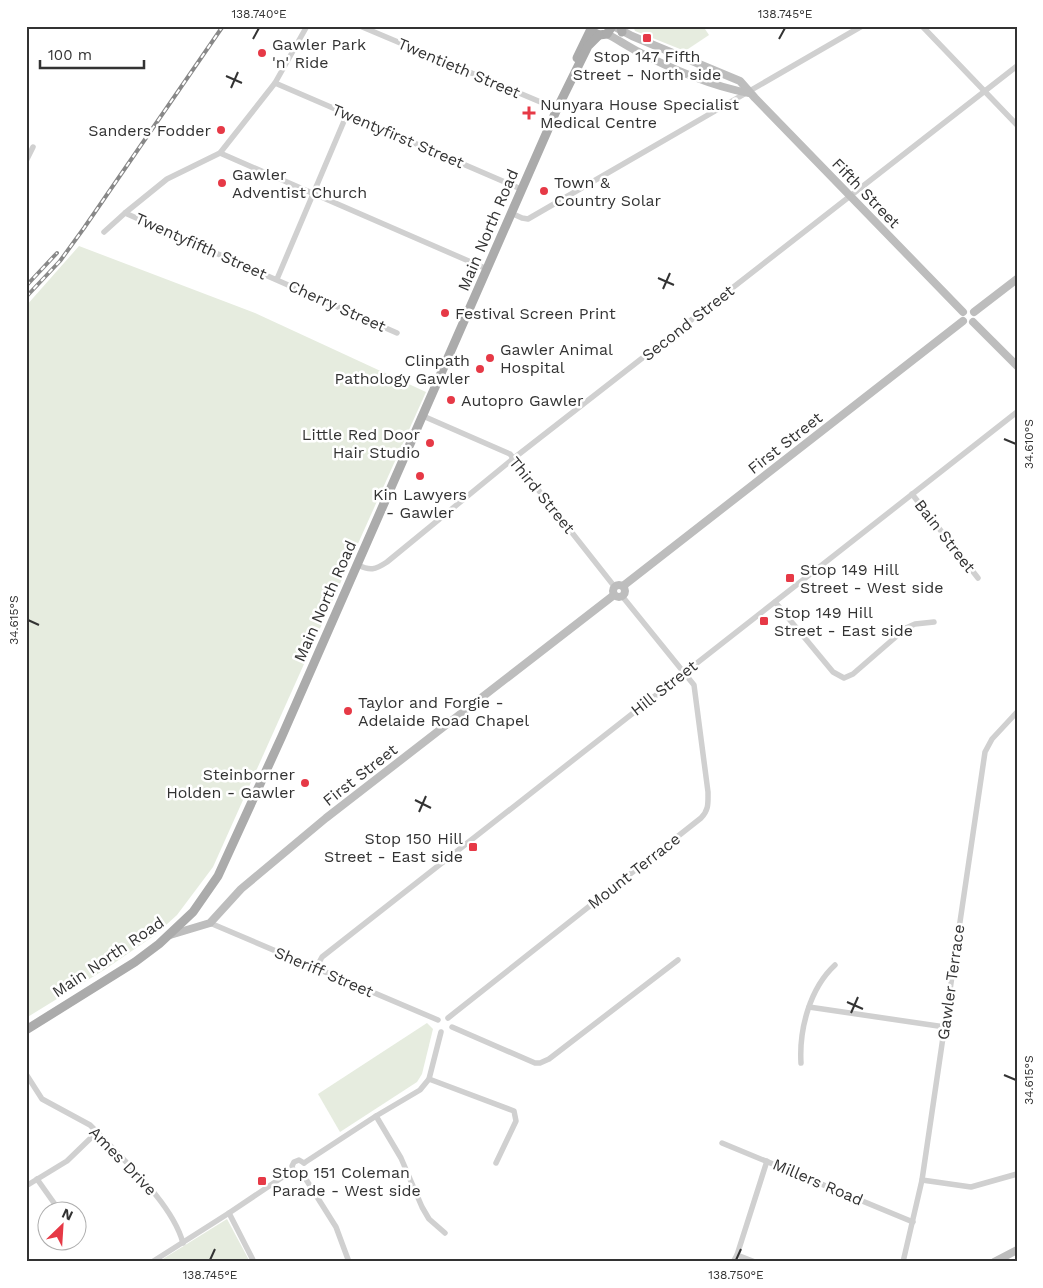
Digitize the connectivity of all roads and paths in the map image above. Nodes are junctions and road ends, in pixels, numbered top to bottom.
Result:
1 (307, 26) edge
2 (360, 26) edge
3 (862, 26) edge
4 (922, 26) edge
5 (590, 28) edge
6 (622, 29) edge
7 (608, 30) edge
8 (1017, 66) edge
9 (275, 83) junction
10 (985, 91) junction
11 (749, 92) junction
12 (557, 109) junction
13 (348, 114) junction
14 (1017, 125) edge
15 (33, 147) dead end
16 (220, 153) junction
17 (27, 158) edge
18 (521, 189) junction
19 (314, 194) junction
20 (850, 196) junction
21 (125, 213) junction
22 (511, 213) junction
23 (104, 232) dead end
24 (487, 269) junction
25 (278, 279) junction
26 (1017, 279) edge
27 (963, 312) junction
28 (974, 312) junction
29 (962, 321) junction
30 (973, 322) junction
31 (397, 333) dead end
32 (1017, 366) edge
33 (1017, 412) edge
34 (423, 416) junction
35 (514, 458) junction
36 (912, 494) junction
37 (358, 565) junction
38 (978, 578) dead end
39 (614, 586) junction
40 (624, 586) junction
41 (614, 595) junction
42 (622, 596) junction
43 (775, 602) junction
44 (934, 622) dead end
45 (684, 672) junction
46 (1017, 712) edge
47 (210, 922) junction
48 (170, 935) junction
49 (678, 960) dead end
50 (835, 964) dead end
51 (316, 968) junction
52 (809, 1007) junction
53 (448, 1018) junction
54 (438, 1020) junction
55 (452, 1027) junction
56 (945, 1027) junction
57 (26, 1030) edge
58 (441, 1032) junction
59 (801, 1062) dead end
60 (26, 1074) edge
61 (429, 1079) junction
62 (376, 1116) junction
63 (98, 1132) junction
64 (722, 1142) dead end
65 (767, 1161) junction
66 (304, 1163) junction
67 (496, 1163) dead end
68 (293, 1170) junction
69 (302, 1172) junction
70 (1017, 1174) edge
71 (37, 1179) junction
72 (922, 1180) junction
73 (26, 1186) edge
74 (52, 1200) edge
75 (229, 1213) junction
76 (913, 1222) junction
77 (445, 1233) dead end
78 (183, 1242) junction
79 (1017, 1250) edge
80 (737, 1255) junction
81 (152, 1262) edge
82 (254, 1262) edge
83 (349, 1262) edge
84 (733, 1262) edge
85 (755, 1262) edge
86 (903, 1262) edge
87 (994, 1262) edge

1 - 9 street
2 - 12 street, Twentieth Street
3 - 11 street
4 - 10 street
5 - 7 main road
5 - 12 main road
6 - 7 street, Fifth Street
6 - 11 street, Fifth Street
7 - 11 street
7 - 12 main road
8 - 10 street, Second Street
9 - 13 street, Twentyfirst Street
9 - 16 street
10 - 14 street
10 - 20 street, Second Street
11 - 20 street, Fifth Street
11 - 22 street
12 - 18 main road, Main North Road
13 - 18 street, Twentyfirst Street
13 - 19 street
15 - 17 street
16 - 19 street
16 - 21 street
18 - 22 main road, Main North Road
19 - 24 street
19 - 25 street
20 - 27 street, Fifth Street
20 - 35 street, Second Street
21 - 23 street
21 - 25 street, Twentyfifth Street
22 - 24 main road, Main North Road
24 - 34 main road, Main North Road
25 - 31 street, Cherry Street
26 - 28 street
27 - 28 street
27 - 29 street
28 - 30 street
29 - 30 street
29 - 40 street, First Street
30 - 32 street
33 - 36 street, Hill Street
34 - 35 street, Third Street
34 - 37 main road, Main North Road
35 - 37 street, Second Street
35 - 39 street, Third Street
36 - 38 street, Bain Street
36 - 43 street, Hill Street
37 - 48 main road, Main North Road
39 - 40 street
39 - 41 street
40 - 42 street
41 - 42 street
41 - 47 street, First Street
42 - 45 street
43 - 44 street
43 - 45 street, Hill Street
45 - 51 street, Hill Street
45 - 53 street, Mount Terrace
46 - 56 street, Gawler Terrace
47 - 48 street, First Street
47 - 51 street, Sheriff Street
48 - 57 main road, Main North Road
49 - 55 street
50 - 52 street
51 - 54 street, Sheriff Street
52 - 56 street
52 - 59 street
53 - 54 street
53 - 55 street
54 - 58 street
55 - 58 street
56 - 72 street, Gawler Terrace
58 - 61 street
60 - 63 street, Ames Drive
61 - 62 street
61 - 67 street
62 - 66 street
62 - 77 street
63 - 71 street
63 - 78 street, Ames Drive
64 - 65 street, Millers Road
65 - 76 street, Millers Road
65 - 80 street
66 - 68 street
66 - 69 street
68 - 69 street
68 - 75 street
69 - 83 street
70 - 72 street
71 - 73 street
71 - 74 street
72 - 76 street, Gawler Terrace
75 - 78 street
75 - 82 street
76 - 86 street, Gawler Terrace
78 - 81 street
79 - 87 street
80 - 84 street
80 - 85 street

